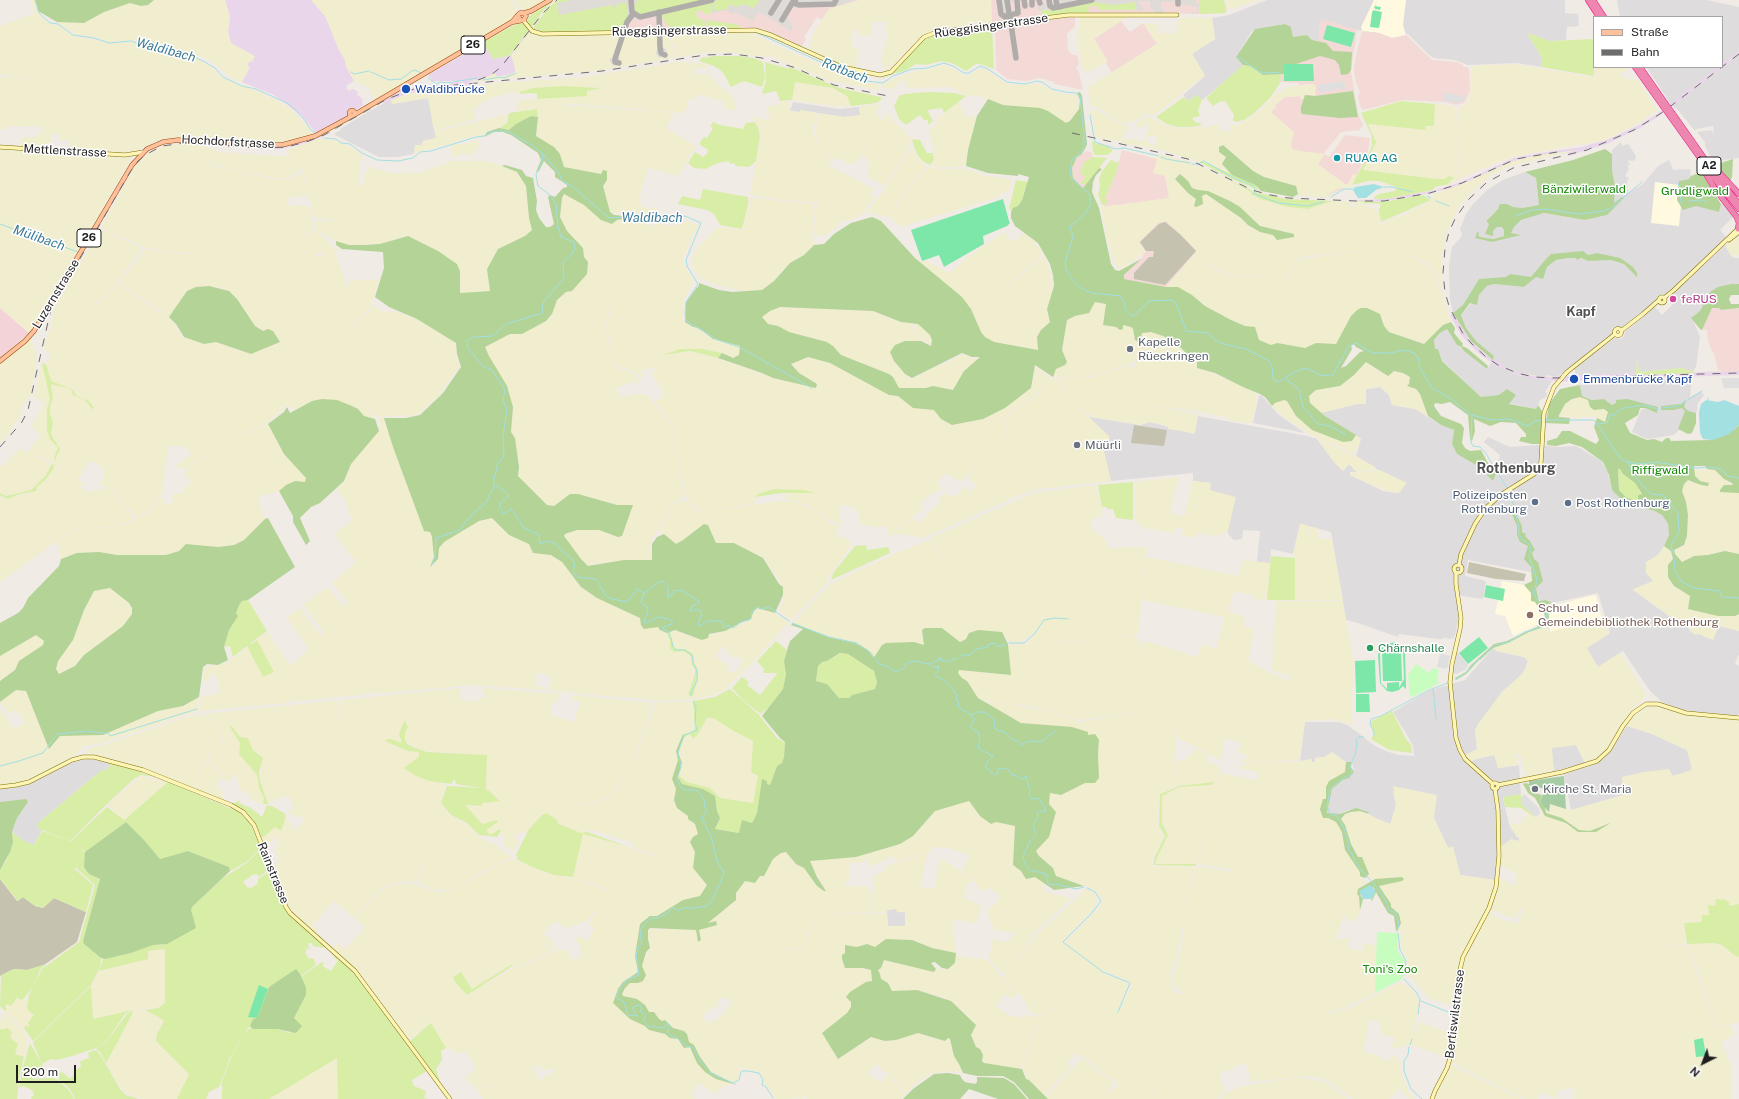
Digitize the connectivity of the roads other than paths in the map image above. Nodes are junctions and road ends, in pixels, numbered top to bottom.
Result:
1 (550, 0) edge
2 (1588, 0) edge
3 (1593, 0) edge
4 (1177, 16) dead end
5 (1601, 16) edge
6 (522, 17) junction
7 (1635, 68) edge
8 (1641, 68) edge
9 (1663, 104) junction
10 (1671, 115) junction
11 (1682, 126) junction
12 (158, 143) joint
13 (0, 147) edge
14 (1692, 148) junction
15 (144, 152) junction
16 (131, 156) junction
17 (138, 157) junction
18 (135, 161) junction
19 (1739, 194) edge
20 (1739, 204) edge
21 (1739, 210) edge
22 (1738, 219) edge
23 (1739, 230) edge
24 (0, 361) edge
25 (1739, 718) edge
26 (1493, 784) junction
27 (1498, 785) junction
28 (0, 787) edge
29 (1495, 789) junction
30 (450, 1099) edge
31 (1432, 1099) edge

1 - 6 main road, 26
2 - 5 highway
3 - 5 highway
4 - 6 main road, Rüeggisingerstrasse
6 - 12 main road, Hochdorfstrasse / 26
7 - 9 highway, A2
8 - 9 highway, A2
9 - 10 highway, A2, bridge
10 - 11 highway, A2
10 - 14 highway, A2
11 - 19 highway
11 - 20 highway, A2
12 - 15 main road, Luzernstrasse / 26
13 - 16 main road, Mettlenstrasse
14 - 21 highway, A2
14 - 22 highway
15 - 16 main road, Mettlenstrasse
15 - 17 main road, Luzernstrasse / 26
16 - 17 main road, Mettlenstrasse
16 - 18 main road
17 - 18 main road, Luzernstrasse / 26
18 - 24 main road, Luzernstrasse / 26
22 - 23 highway
23 - 26 main road
25 - 27 main road
26 - 27 main road
26 - 29 main road, Bertiswilstrasse
27 - 29 main road
28 - 30 main road, Rainstrasse
29 - 31 main road, Bertiswilstrasse

